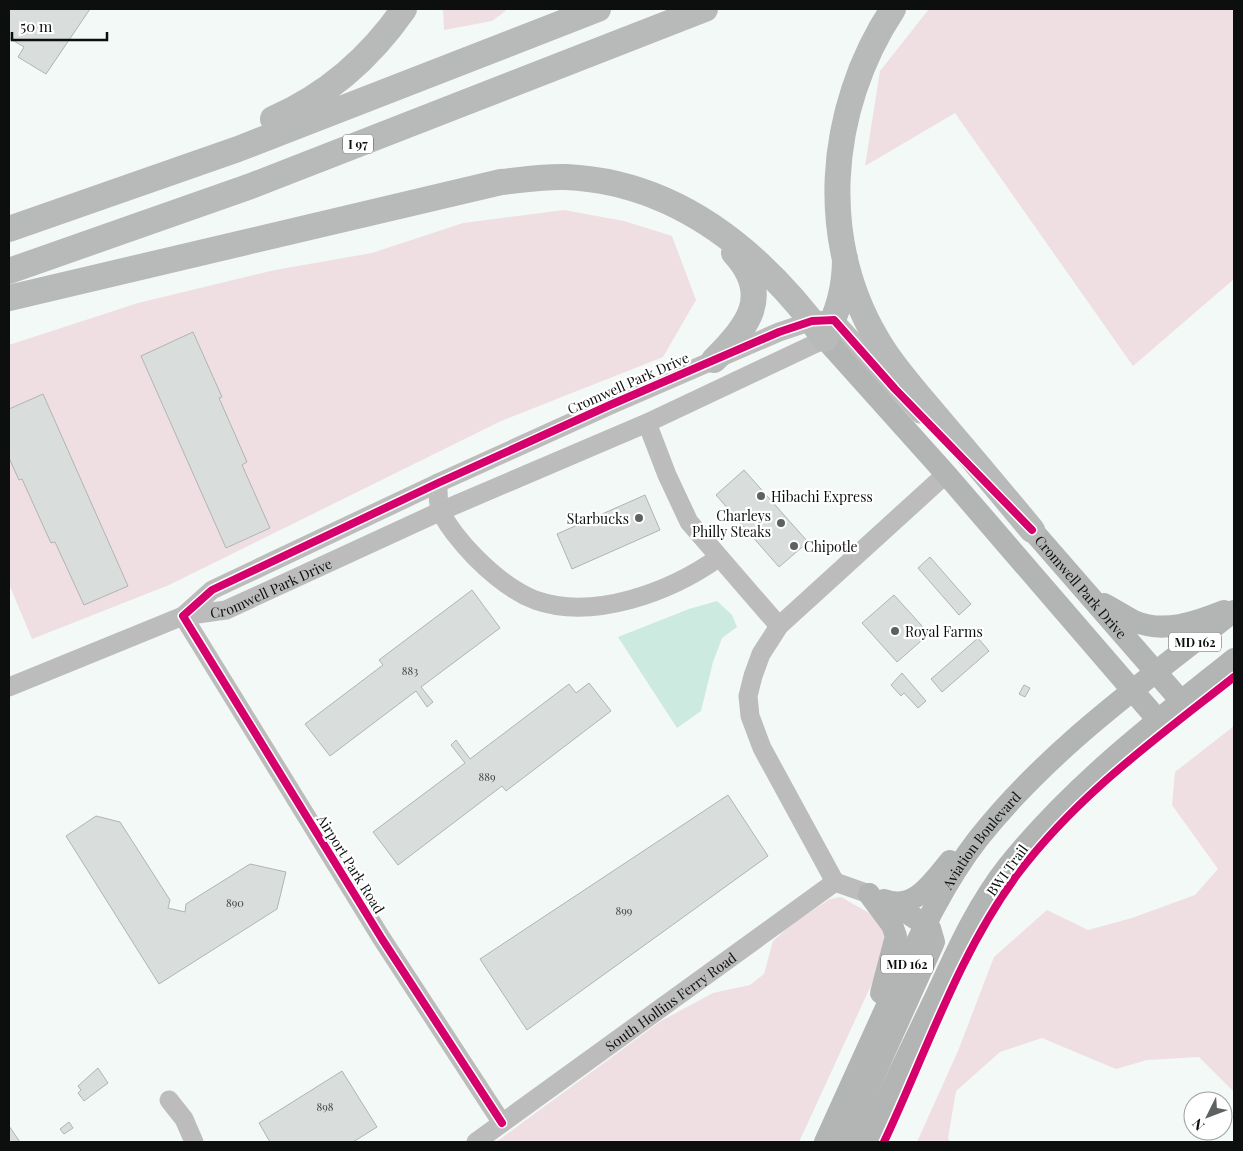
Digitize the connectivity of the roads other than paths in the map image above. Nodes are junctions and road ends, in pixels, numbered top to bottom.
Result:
1 (404, 9) edge
2 (598, 9) edge
3 (704, 9) edge
4 (893, 9) edge
5 (703, 220) junction
6 (16, 227) edge
7 (846, 258) junction
8 (9, 271) edge
9 (9, 298) edge
10 (823, 327) junction
11 (714, 360) junction
12 (647, 423) junction
13 (946, 474) junction
14 (438, 483) junction
15 (441, 511) junction
16 (1032, 530) junction
17 (718, 558) junction
18 (1089, 595) junction
19 (1234, 607) edge
20 (1234, 611) edge
21 (183, 616) junction
22 (779, 626) junction
23 (1234, 659) edge
24 (1156, 672) junction
25 (9, 686) edge
26 (1133, 690) junction
27 (1181, 701) junction
28 (1158, 720) junction
29 (1012, 799) junction
30 (835, 882) junction
31 (870, 894) junction
32 (892, 903) junction
33 (926, 924) junction
34 (857, 1070) junction
35 (169, 1100) dead end
36 (502, 1123) junction
37 (194, 1142) edge
38 (476, 1142) edge
39 (825, 1142) edge
40 (844, 1142) edge
41 (867, 1142) edge

1 - 6 highway
2 - 6 highway
3 - 8 highway, I 97
4 - 7 highway
5 - 9 highway
5 - 10 highway
5 - 11 highway
7 - 10 highway
7 - 16 highway
10 - 11 street, Cromwell Park Drive
10 - 12 street, Cromwell Park Drive
10 - 13 main road
10 - 16 street, Cromwell Park Drive
11 - 14 street, Cromwell Park Drive
12 - 15 street, Cromwell Park Drive
12 - 17 street
13 - 22 street
13 - 26 main road
14 - 15 street
14 - 21 street, Cromwell Park Drive
15 - 17 street
15 - 21 street, Cromwell Park Drive
16 - 18 main road, Cromwell Park Drive
17 - 22 street
18 - 19 main road
18 - 24 main road, Cromwell Park Drive
20 - 24 main road, Aviation Boulevard / MD 162
21 - 25 street, Cromwell Park Drive
21 - 36 street, Airport Park Road
22 - 30 street
23 - 27 main road, MD 162
24 - 26 main road, Aviation Boulevard / MD 162
24 - 27 main road, Cromwell Park Drive
26 - 28 main road
26 - 29 main road, Aviation Boulevard / MD 162
27 - 28 main road, MD 162
28 - 41 main road, MD 162
29 - 32 main road
29 - 33 main road, Aviation Boulevard / MD 162
30 - 31 street
30 - 36 street, South Hollins Ferry Road
31 - 32 main road
31 - 34 main road
32 - 33 main road
33 - 34 main road, Aviation Boulevard / MD 162
33 - 40 main road
34 - 39 main road, Aviation Boulevard / MD 162
35 - 37 street
36 - 38 street, South Hollins Ferry Road

